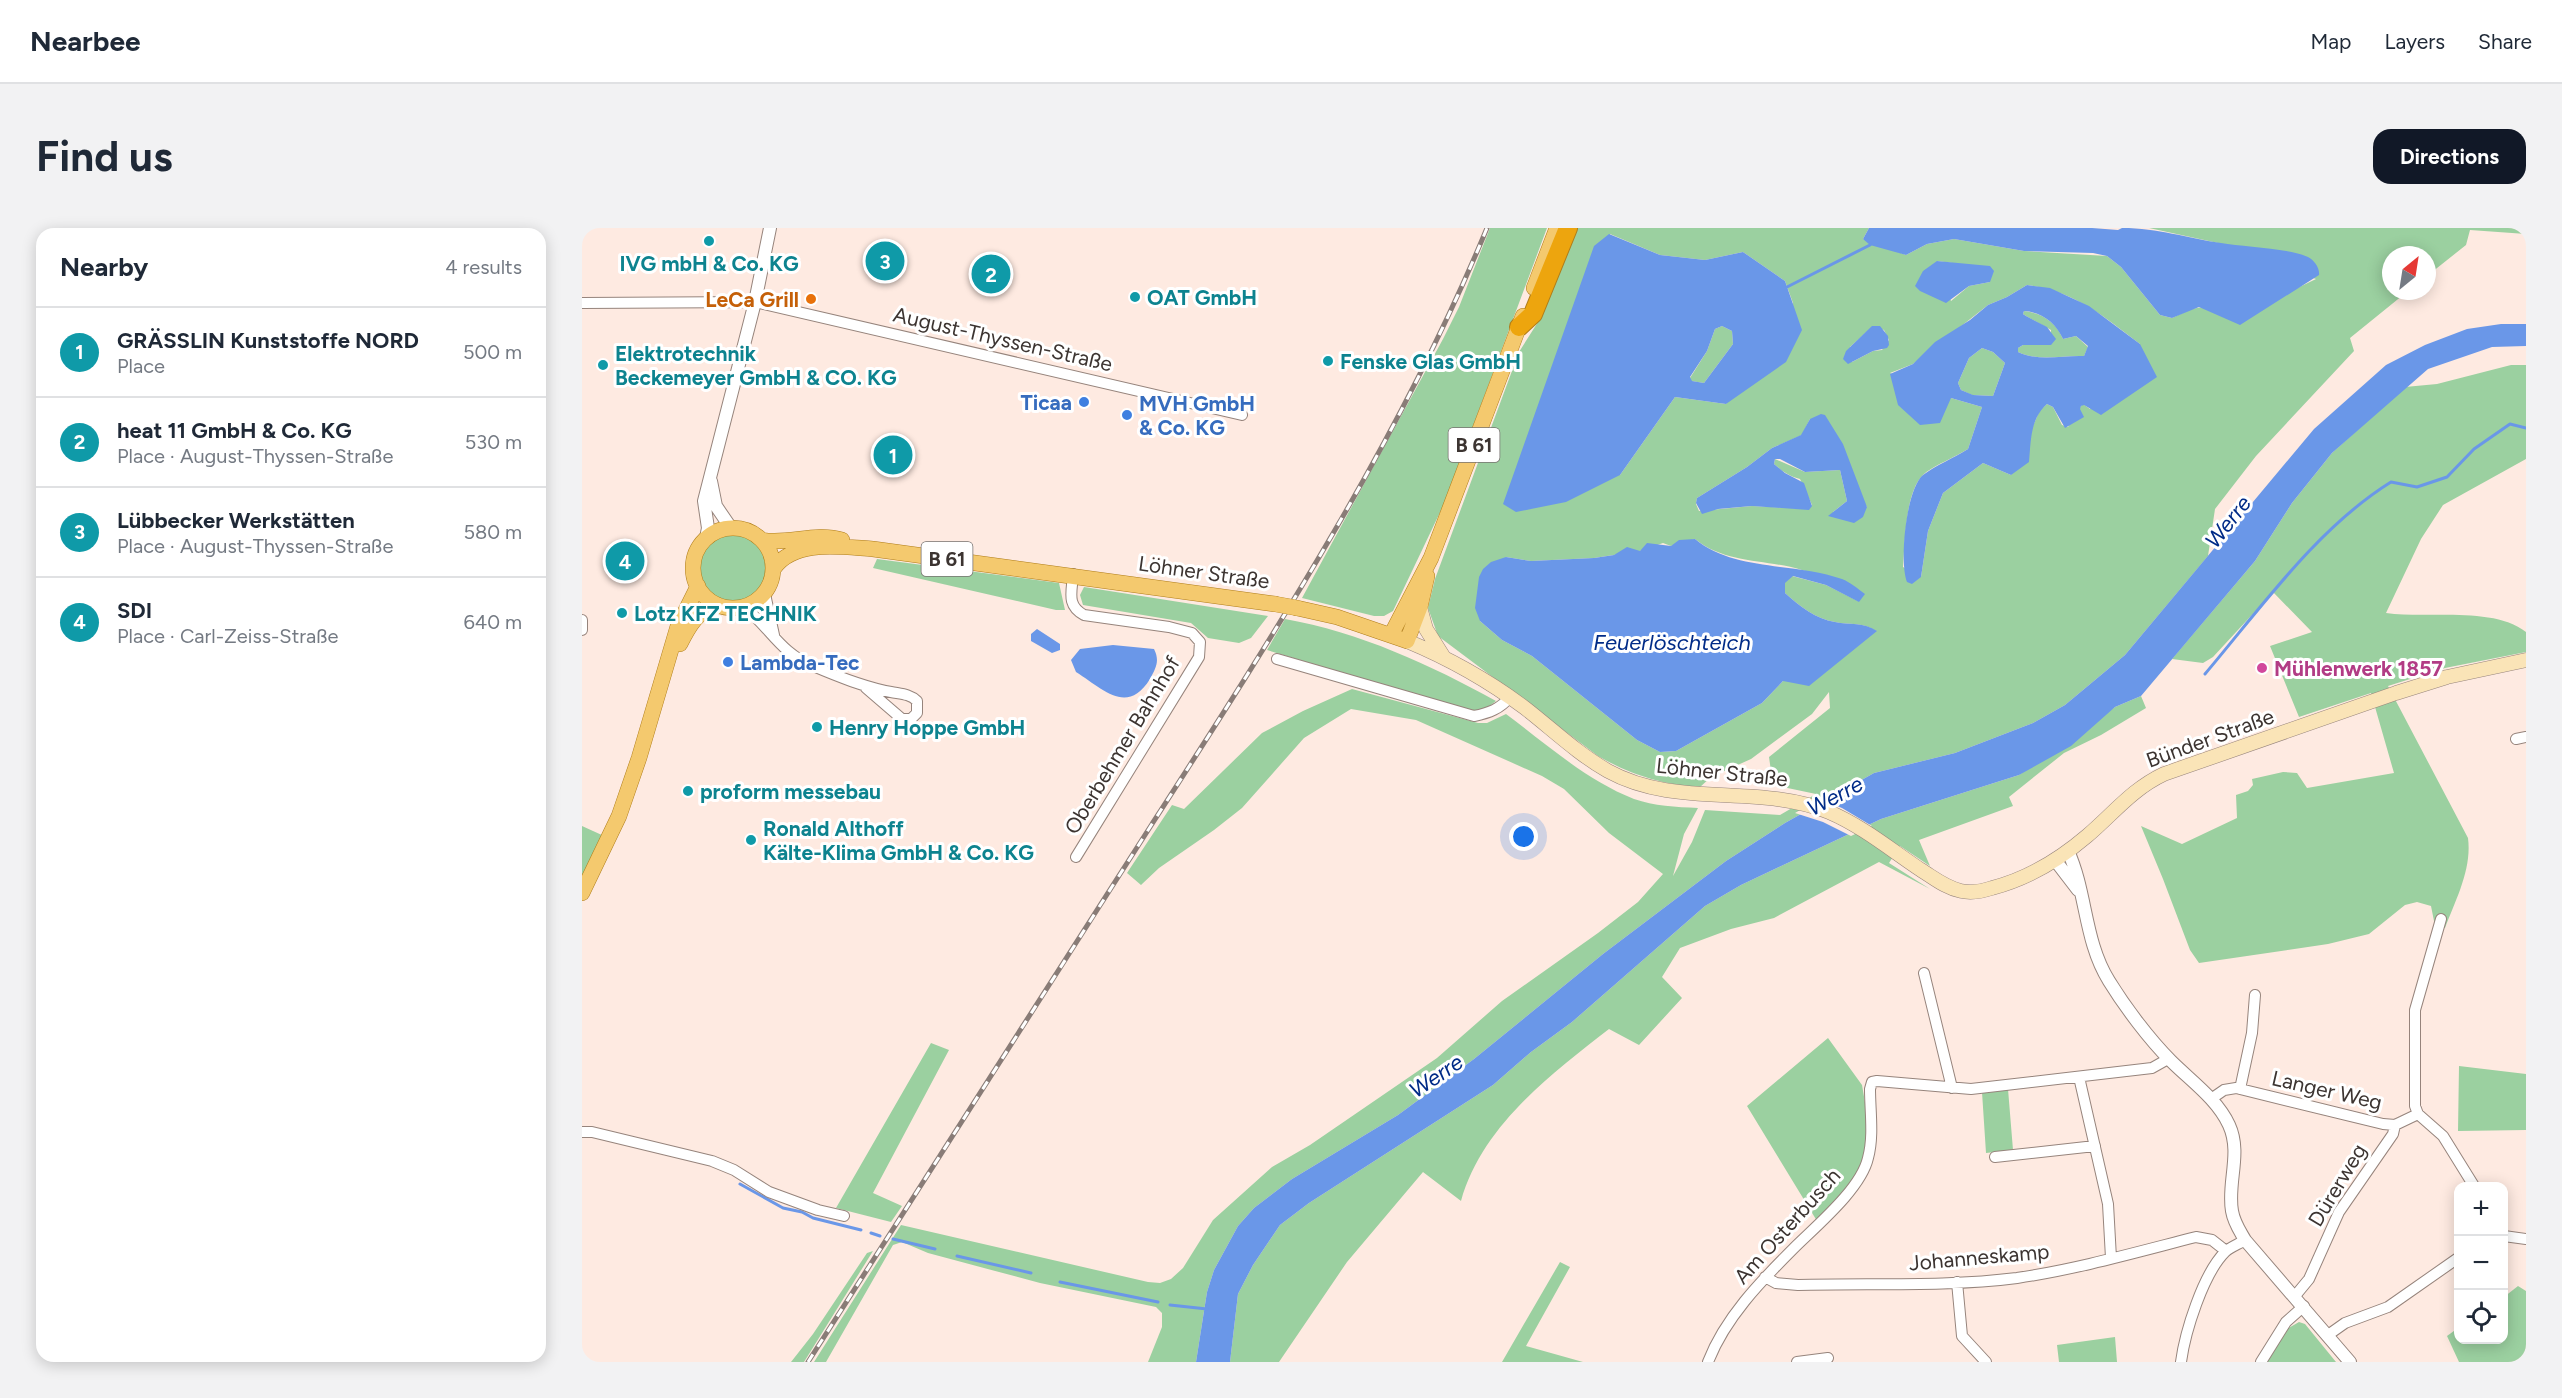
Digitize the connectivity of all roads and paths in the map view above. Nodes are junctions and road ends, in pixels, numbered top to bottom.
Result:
1 (770, 228) edge
2 (1557, 228) edge
3 (1568, 228) edge
4 (755, 302) junction
5 (582, 303) edge
6 (1519, 327) junction
7 (1242, 415) dead end
8 (710, 479) junction
9 (731, 528) junction
10 (706, 538) junction
11 (762, 540) junction
12 (873, 549) junction
13 (1431, 558) junction
14 (774, 568) junction
15 (1073, 574) junction
16 (698, 586) junction
17 (765, 594) junction
18 (718, 605) junction
19 (744, 607) junction
20 (1420, 608) junction
21 (582, 620) edge
22 (582, 630) edge
23 (1391, 635) junction
24 (774, 638) junction
25 (1407, 641) junction
26 (1444, 658) junction
27 (1277, 659) dead end
28 (2526, 660) edge
29 (668, 665) junction
30 (866, 688) dead end
31 (1510, 697) junction
32 (1845, 820) joint
33 (2068, 851) junction
34 (1076, 857) dead end
35 (2055, 860) junction
36 (2079, 891) junction
37 (582, 893) edge
38 (2441, 919) dead end
39 (1924, 973) dead end
40 (2255, 995) dead end
41 (2168, 1059) junction
42 (2079, 1077) junction
43 (1952, 1088) junction
44 (2240, 1089) junction
45 (2211, 1099) junction
46 (2418, 1114) junction
47 (2395, 1125) junction
48 (582, 1132) edge
49 (2095, 1146) junction
50 (1995, 1157) dead end
51 (2472, 1182) edge
52 (844, 1216) dead end
53 (2508, 1235) edge
54 (2526, 1239) edge
55 (2246, 1240) junction
56 (2226, 1251) junction
57 (2111, 1258) junction
58 (2454, 1261) edge
59 (1765, 1277) junction
60 (1957, 1282) junction
61 (2295, 1296) junction
62 (2304, 1306) junction
63 (2328, 1335) junction
64 (1828, 1358) dead end
65 (1708, 1362) edge
66 (1797, 1362) edge
67 (1986, 1362) edge
68 (2181, 1362) edge
69 (2261, 1362) edge
70 (2350, 1362) edge

1 - 4 street
2 - 6 main road, B 61
3 - 6 highway
4 - 5 street, August-Thyssen-Straße
4 - 7 street, August-Thyssen-Straße
4 - 8 street
6 - 13 main road, B 61
8 - 9 street
8 - 10 street
9 - 10 main road
9 - 11 main road
10 - 16 main road
11 - 12 main road, Löhner Straße / B 61
11 - 14 main road
12 - 14 main road, Löhner Straße / B 61
12 - 15 main road, Löhner Straße / B 61
13 - 20 main road, B 61
13 - 23 main road, B 61
14 - 17 main road
15 - 23 main road, Löhner Straße / B 61, bridge
15 - 34 street, Oberbehmer Bahnhof
16 - 18 main road
16 - 29 main road
17 - 19 main road
17 - 24 street
18 - 19 main road
18 - 29 main road
19 - 24 street
20 - 25 main road, B 61
20 - 26 main road
21 - 22 street
23 - 25 main road, Löhner Straße / B 61
24 - 30 street
25 - 26 main road, Löhner Straße
26 - 31 main road, Löhner Straße
27 - 31 street
28 - 33 main road, Bünder Straße
29 - 37 main road
31 - 32 main road, Löhner Straße
32 - 35 main road, Bünder Straße
33 - 35 main road, Bünder Straße
33 - 36 street
35 - 36 street
36 - 41 street
38 - 46 street
39 - 43 street
40 - 44 street, Langer Weg
41 - 42 street, Am Osterbusch
41 - 45 street
42 - 43 street, Am Osterbusch
42 - 49 street
43 - 59 street, Am Osterbusch
44 - 45 street, Langer Weg
44 - 47 street, Langer Weg
45 - 55 street
46 - 47 street, Langer Weg
46 - 51 street
47 - 61 street, Dürerweg
48 - 52 street
49 - 50 street
49 - 57 street
53 - 54 street
55 - 56 street
55 - 61 street
56 - 57 street, Johanneskamp
56 - 68 street
57 - 60 street, Johanneskamp
58 - 63 street
59 - 60 street, Johanneskamp
59 - 65 street, Am Osterbusch
60 - 67 street
61 - 62 street
62 - 63 street
62 - 69 street
63 - 70 street
64 - 66 street

